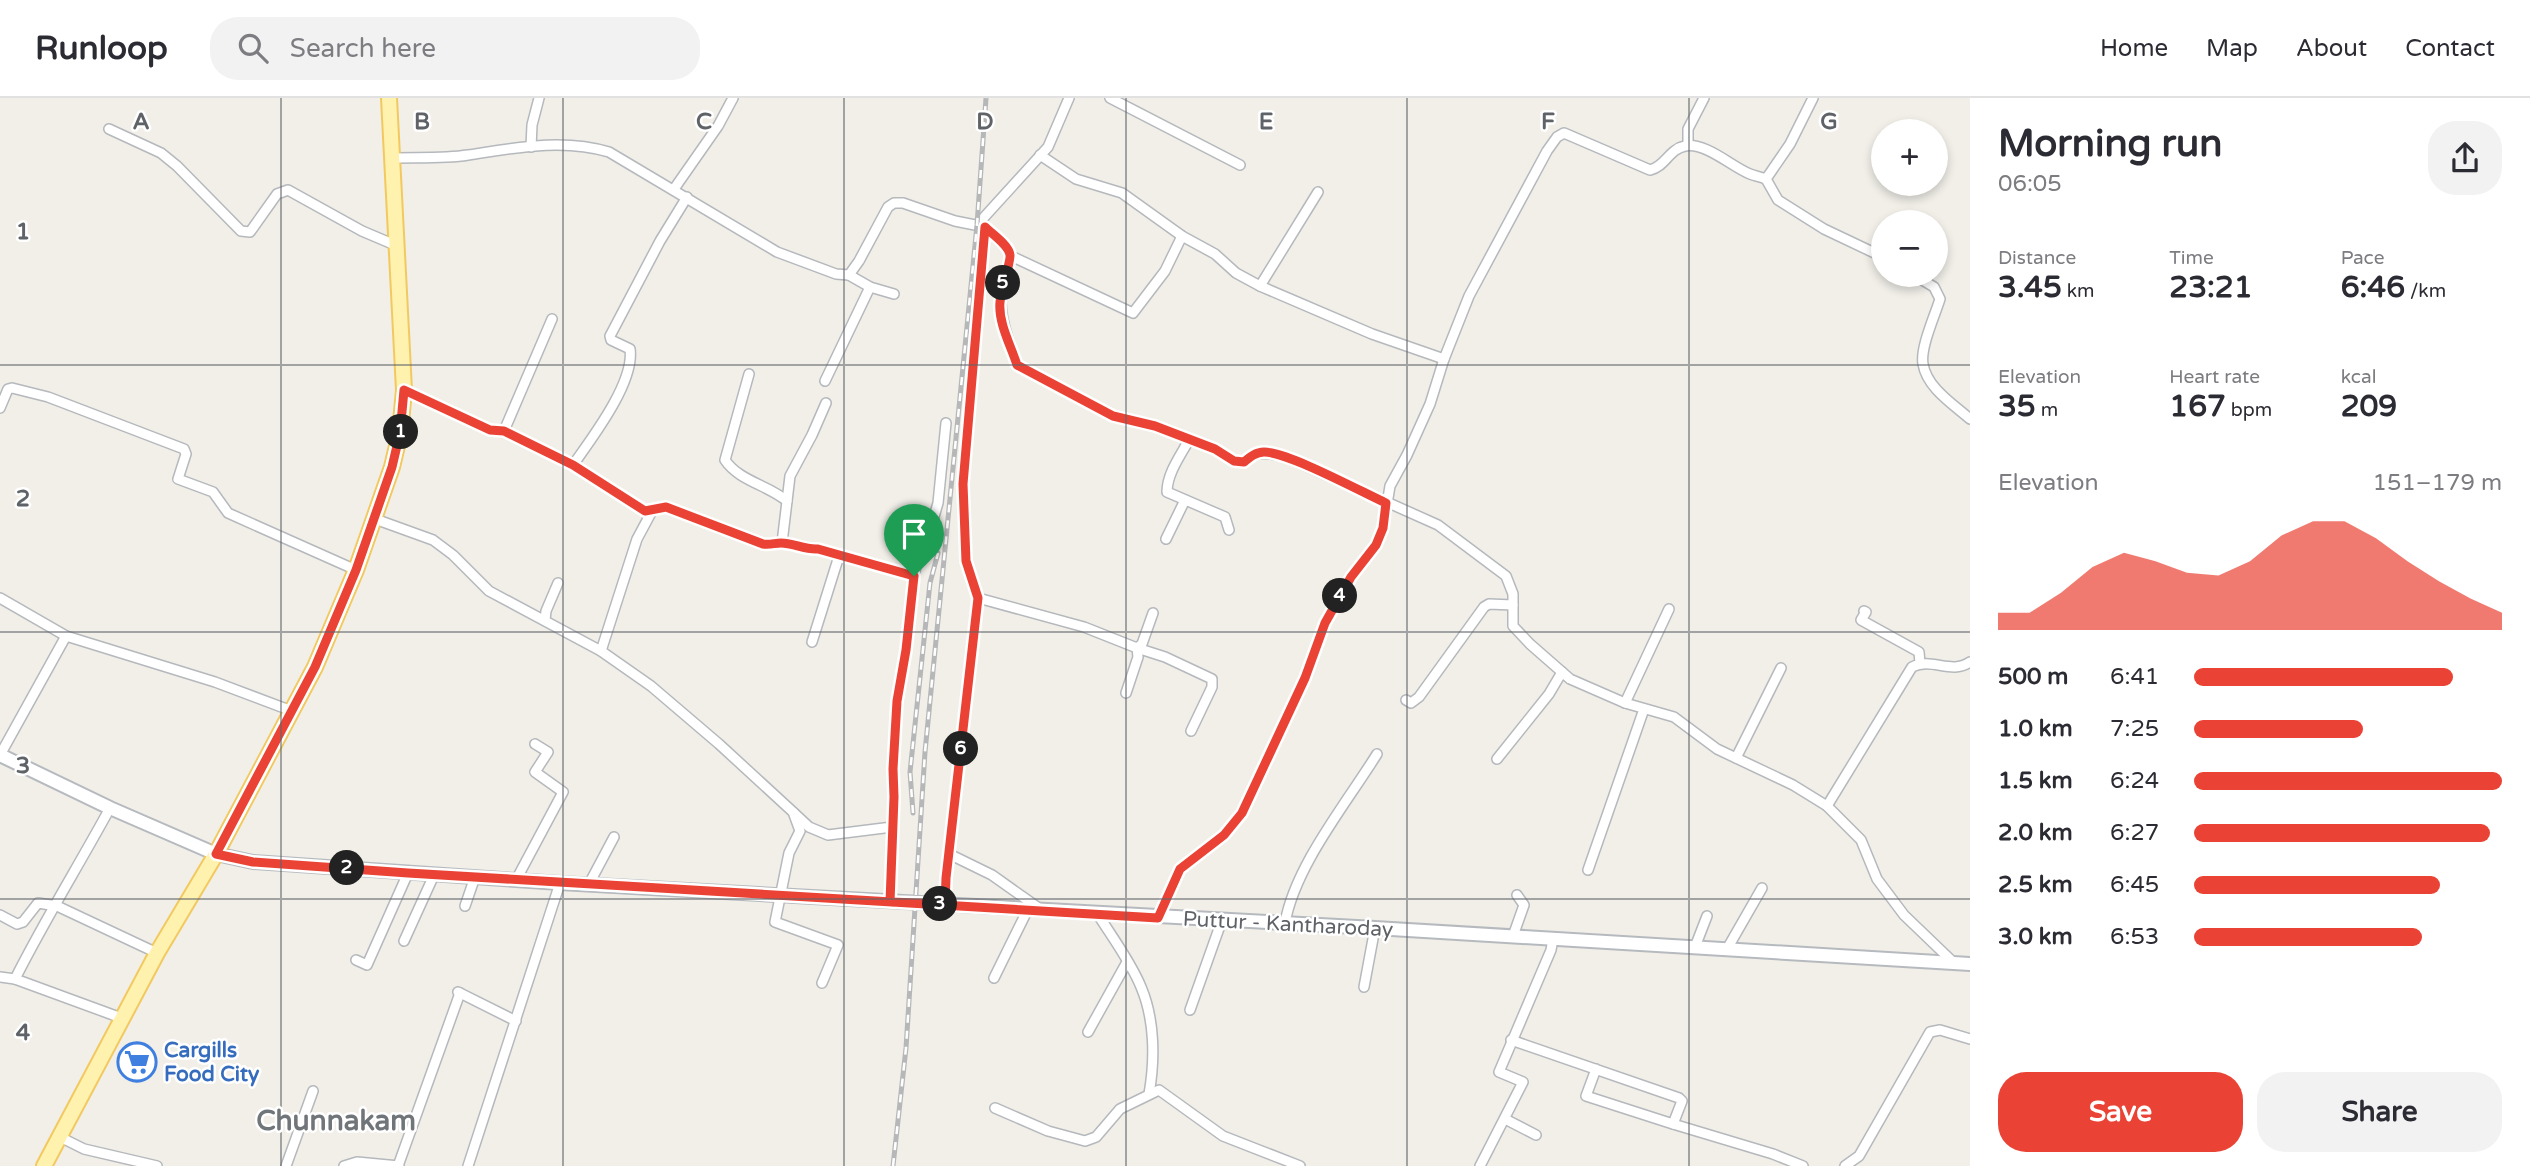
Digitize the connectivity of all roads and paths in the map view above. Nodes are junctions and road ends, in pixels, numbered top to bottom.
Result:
1 (389, 98) edge
2 (539, 98) edge
3 (733, 98) edge
4 (1069, 98) edge
5 (1110, 98) edge
6 (1704, 98) edge
7 (1813, 98) edge
8 (109, 129) dead end
9 (1688, 145) junction
10 (531, 147) junction
11 (1040, 155) junction
12 (391, 158) junction
13 (1240, 165) dead end
14 (1766, 179) junction
15 (674, 189) junction
16 (1318, 192) dead end
17 (687, 197) junction
18 (981, 226) junction
19 (1182, 236) junction
20 (395, 245) junction
21 (1871, 251) edge
22 (1011, 256) junction
23 (849, 275) junction
24 (1260, 286) junction
25 (870, 287) junction
26 (1934, 287) edge
27 (894, 294) dead end
28 (552, 319) dead end
29 (1444, 359) junction
30 (749, 374) dead end
31 (825, 381) dead end
32 (404, 390) junction
33 (826, 403) dead end
34 (0, 408) edge
35 (1970, 419) edge
36 (946, 424) dead end
37 (504, 431) junction
38 (1189, 440) junction
39 (573, 465) junction
40 (1185, 500) junction
41 (787, 501) junction
42 (1386, 503) junction
43 (652, 511) junction
44 (375, 519) junction
45 (1230, 530) dead end
46 (1166, 539) dead end
47 (782, 543) junction
48 (839, 556) junction
49 (356, 570) junction
50 (914, 576) junction
51 (558, 583) dead end
52 (0, 598) edge
53 (978, 598) junction
54 (1513, 605) junction
55 (1669, 609) dead end
56 (1864, 611) dead end
57 (1153, 613) dead end
58 (545, 620) junction
59 (66, 636) junction
60 (812, 642) dead end
61 (1137, 648) junction
62 (601, 651) junction
63 (1920, 663) junction
64 (1970, 663) edge
65 (1781, 668) dead end
66 (1562, 672) junction
67 (1126, 693) dead end
68 (1406, 700) dead end
69 (1625, 703) junction
70 (1644, 709) junction
71 (292, 711) junction
72 (1191, 731) dead end
73 (535, 744) dead end
74 (1377, 754) dead end
75 (0, 755) edge
76 (1736, 758) junction
77 (1497, 760) dead end
78 (1827, 806) junction
79 (110, 808) junction
80 (793, 812) junction
81 (892, 827) junction
82 (614, 837) dead end
83 (216, 854) junction
84 (949, 854) junction
85 (1588, 870) dead end
86 (408, 873) junction
87 (434, 875) junction
88 (475, 877) junction
89 (516, 880) junction
90 (560, 883) junction
91 (589, 884) junction
92 (1762, 888) dead end
93 (781, 894) junction
94 (1517, 895) dead end
95 (890, 902) junction
96 (945, 904) junction
97 (57, 906) junction
98 (465, 906) dead end
99 (1035, 910) junction
100 (1097, 913) junction
101 (0, 915) edge
102 (1707, 916) dead end
103 (1158, 918) junction
104 (1222, 920) junction
105 (1285, 923) junction
106 (1374, 928) junction
107 (1513, 936) junction
108 (1553, 939) junction
109 (404, 941) dead end
110 (1695, 947) junction
111 (1727, 949) junction
112 (157, 953) junction
113 (356, 960) dead end
114 (1127, 962) junction
115 (1954, 963) junction
116 (1970, 964) edge
117 (0, 977) edge
118 (994, 978) dead end
119 (15, 979) junction
120 (822, 983) dead end
121 (1364, 987) dead end
122 (1190, 1010) dead end
123 (124, 1019) junction
124 (516, 1021) junction
125 (1088, 1032) dead end
126 (1970, 1039) edge
127 (1511, 1040) junction
128 (1595, 1069) junction
129 (313, 1091) dead end
130 (1149, 1094) junction
131 (995, 1108) dead end
132 (1505, 1119) junction
133 (1673, 1124) junction
134 (1536, 1135) dead end
135 (60, 1137) junction
136 (370, 1164) edge
137 (44, 1166) edge
138 (157, 1166) edge
139 (286, 1166) edge
140 (344, 1166) edge
141 (399, 1166) edge
142 (468, 1166) edge
143 (1300, 1166) edge
144 (1480, 1166) edge
145 (1803, 1166) edge
146 (1845, 1166) edge

1 - 12 main road
2 - 10 street
3 - 15 street
4 - 11 street
5 - 13 street
6 - 9 street
7 - 14 street
8 - 20 street
9 - 14 street
9 - 29 street
10 - 12 street
10 - 15 street
11 - 18 street
11 - 19 street
12 - 20 main road
14 - 21 street
15 - 17 street
16 - 24 street
17 - 23 street
17 - 39 street
18 - 22 street
18 - 23 street
18 - 53 street
19 - 22 street
19 - 24 street
20 - 32 main road
22 - 38 street
23 - 25 street
24 - 29 street
25 - 27 street
25 - 31 street
26 - 35 street
28 - 37 street
29 - 42 street
30 - 41 street
32 - 37 street
32 - 44 main road
33 - 41 street
34 - 49 street
36 - 50 street
37 - 39 street
38 - 40 street
38 - 42 street
39 - 43 street
40 - 45 street
40 - 46 street
41 - 47 street
42 - 54 street
42 - 103 street
43 - 47 street
43 - 62 street
44 - 49 main road
44 - 58 street
47 - 48 street
48 - 50 street
48 - 60 street
49 - 71 main road
50 - 81 street
51 - 58 street
52 - 59 street
53 - 61 street
53 - 84 street
54 - 66 street
54 - 68 street
55 - 69 street
56 - 63 street
57 - 61 street
58 - 62 street
59 - 71 street
59 - 75 street
61 - 67 street
61 - 72 street
62 - 80 street
63 - 64 street
63 - 78 street
65 - 76 street
66 - 69 street
66 - 77 street
69 - 70 street
70 - 76 street
70 - 85 street
71 - 83 main road
73 - 89 street
74 - 105 street
75 - 79 main road, Puttur - Kantharoday
76 - 78 street
78 - 115 street
79 - 83 main road, Puttur - Kantharoday
79 - 97 street
80 - 81 street
80 - 93 street
81 - 95 street
82 - 91 street
83 - 86 main road, Puttur - Kantharoday
83 - 112 main road
84 - 96 street
84 - 99 street
86 - 87 main road, Puttur - Kantharoday
86 - 113 street
87 - 88 main road, Puttur - Kantharoday
87 - 109 street
88 - 89 main road, Puttur - Kantharoday
88 - 98 street
89 - 90 main road, Puttur - Kantharoday
90 - 91 main road, Puttur - Kantharoday
90 - 124 street
91 - 93 main road, Puttur - Kantharoday
92 - 111 street
93 - 95 main road, Puttur - Kantharoday
93 - 120 street
94 - 107 street
95 - 96 main road, Puttur - Kantharoday
96 - 99 main road, Puttur - Kantharoday
97 - 101 street
97 - 112 street
97 - 119 street
99 - 100 main road, Puttur - Kantharoday
99 - 118 street
100 - 103 main road, Puttur - Kantharoday
100 - 114 street
102 - 110 street
103 - 104 main road, Puttur - Kantharoday
104 - 105 main road, Puttur - Kantharoday
104 - 122 street
105 - 106 main road, Puttur - Kantharoday
106 - 107 main road, Puttur - Kantharoday
106 - 121 street
107 - 108 main road, Puttur - Kantharoday
108 - 110 main road, Puttur - Kantharoday
108 - 127 street
110 - 111 main road, Puttur - Kantharoday
111 - 115 main road, Puttur - Kantharoday
112 - 123 main road
114 - 125 street
114 - 130 street
115 - 116 main road, Puttur - Kantharoday
117 - 119 street
119 - 123 street
123 - 135 main road
124 - 141 street
124 - 142 street
126 - 146 street
127 - 128 street
127 - 132 street
128 - 133 street
128 - 133 street
129 - 139 street
130 - 131 street
130 - 143 street
132 - 134 street
132 - 144 street
133 - 145 street
135 - 137 main road
135 - 138 street
136 - 140 street
136 - 141 street

